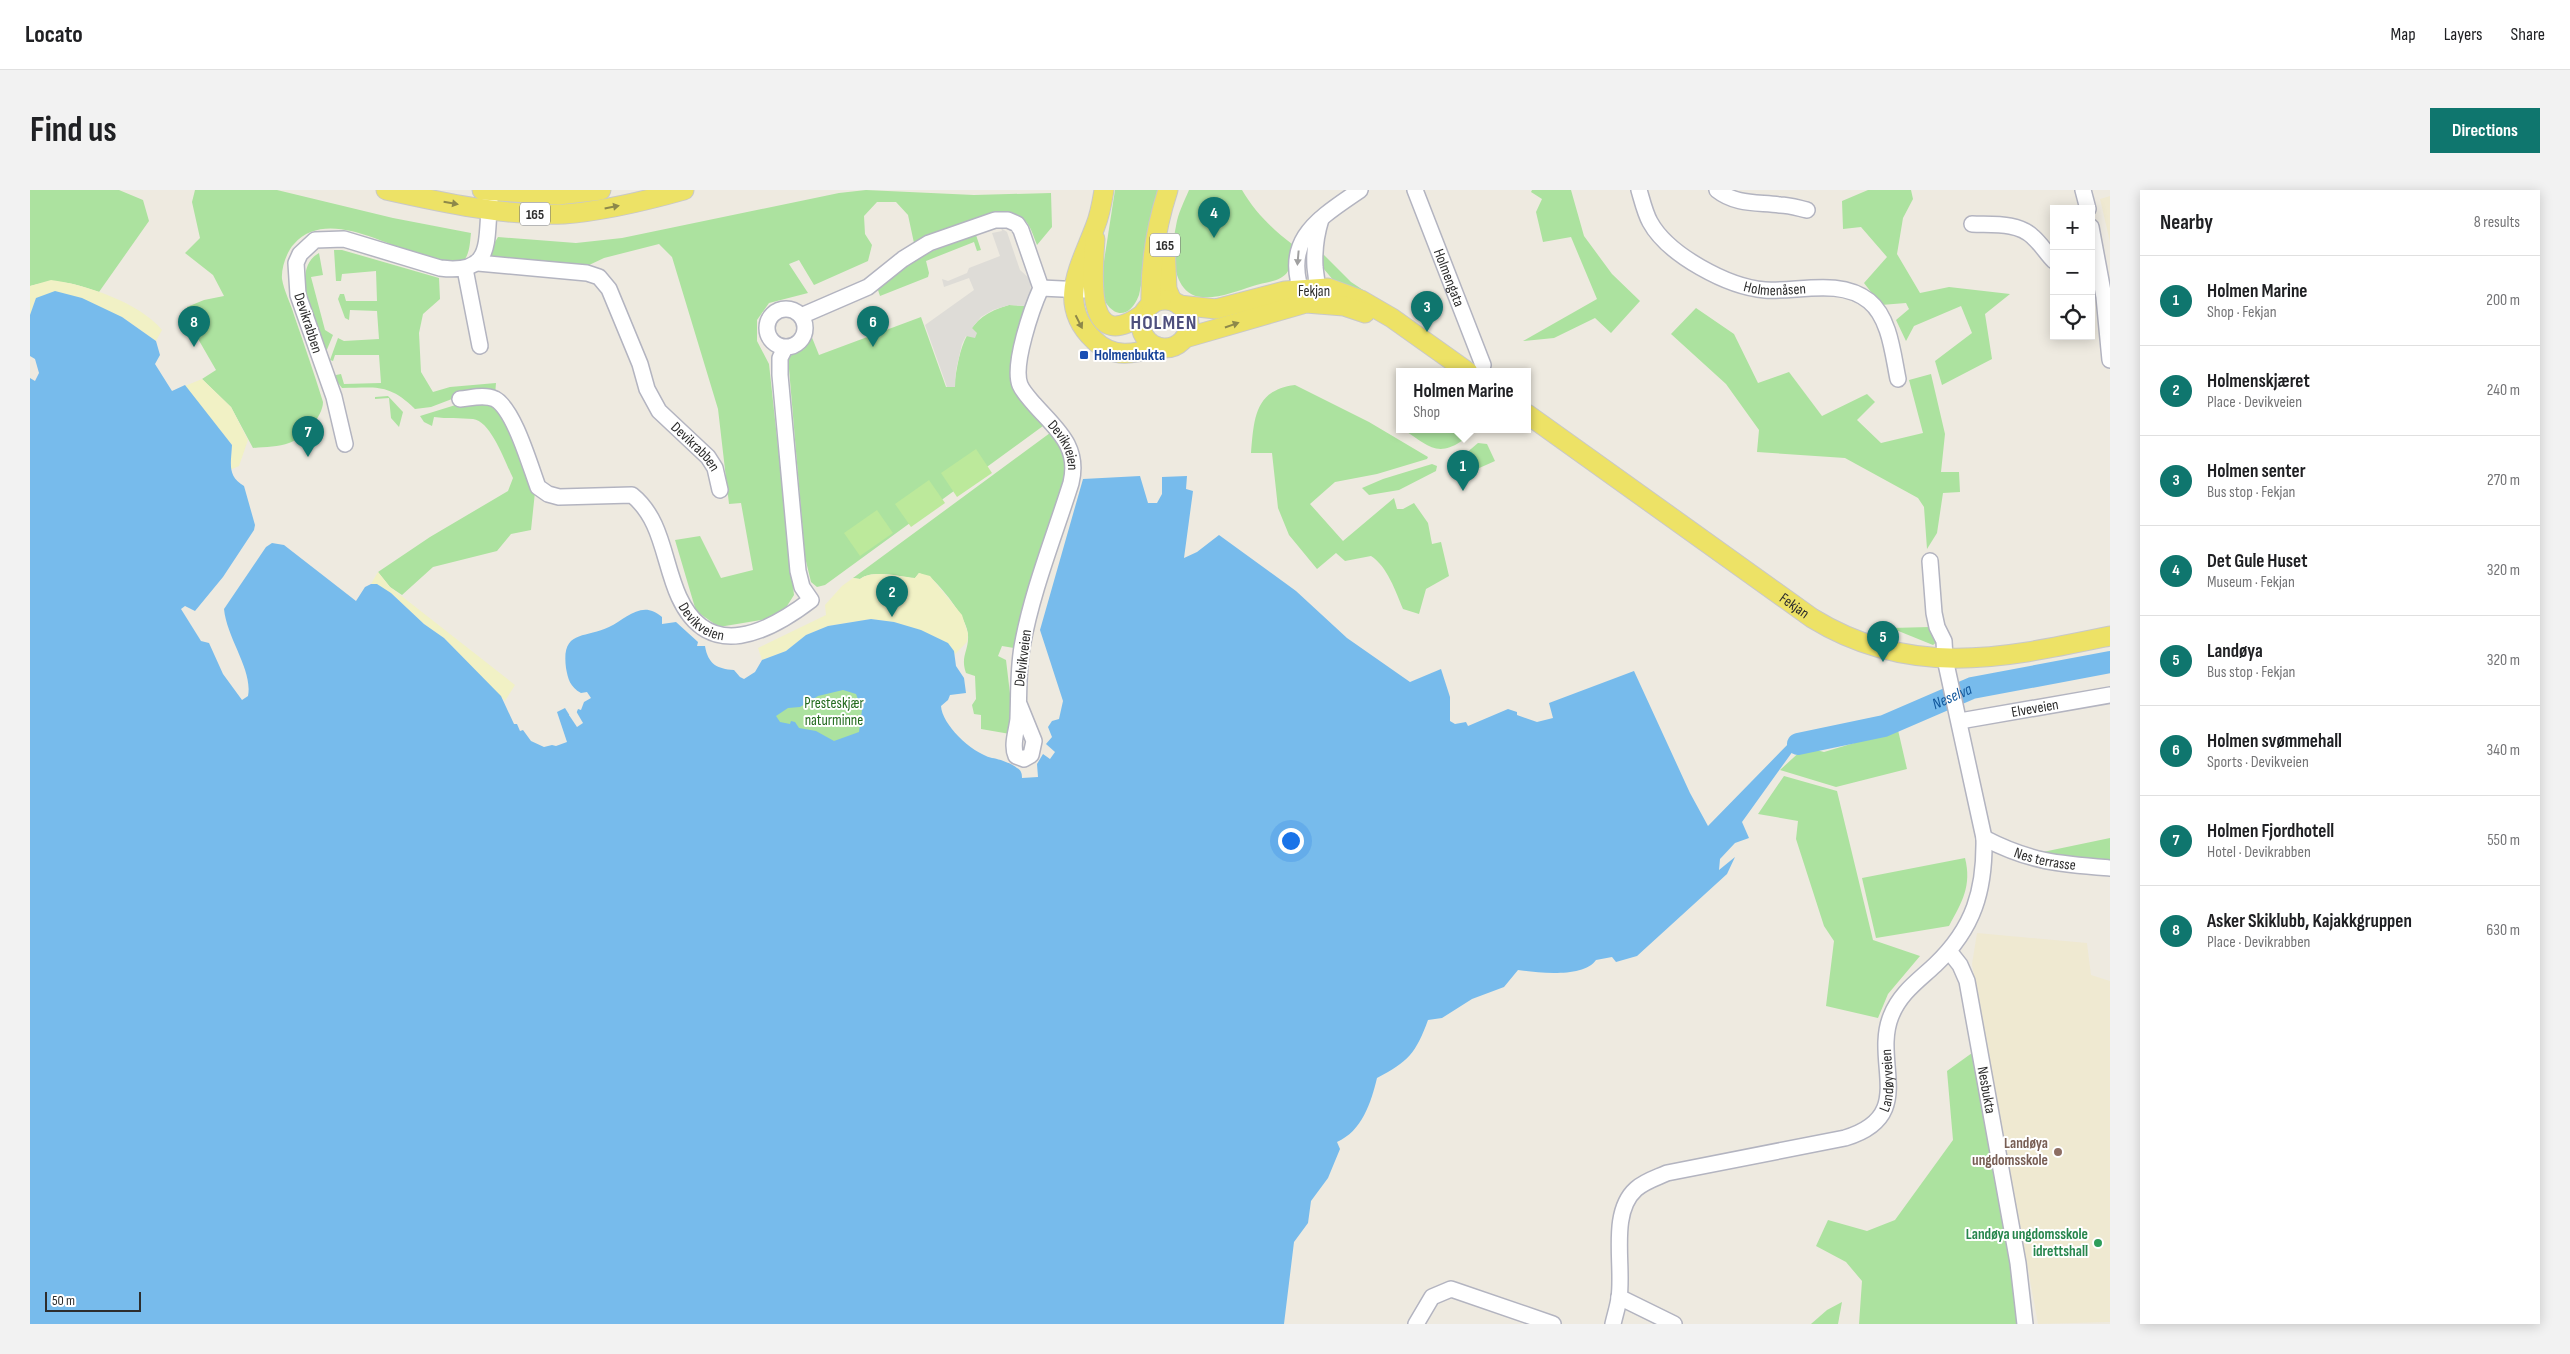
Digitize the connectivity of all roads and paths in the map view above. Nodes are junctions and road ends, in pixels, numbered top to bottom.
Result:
1 (386, 190) edge
2 (600, 190) edge
3 (684, 190) edge
4 (1104, 190) edge
5 (1168, 190) edge
6 (1180, 190) edge
7 (1360, 190) edge
8 (1416, 190) edge
9 (1639, 190) edge
10 (1717, 190) edge
11 (2083, 190) edge
12 (488, 197) edge
13 (2087, 205) edge
14 (1807, 210) dead end
15 (1972, 224) dead end
16 (2093, 250) edge
17 (2050, 257) edge
18 (471, 266) junction
19 (2096, 280) edge
20 (1041, 288) junction
21 (1083, 290) junction
22 (1310, 296) junction
23 (1175, 303) junction
24 (1147, 310) junction
25 (801, 316) junction
26 (1185, 338) junction
27 (480, 346) dead end
28 (785, 348) junction
29 (1158, 348) junction
30 (2110, 360) edge
31 (1473, 368) edge
32 (1475, 368) edge
33 (1898, 379) dead end
34 (460, 399) dead end
35 (1531, 417) edge
36 (345, 444) dead end
37 (720, 490) dead end
38 (1930, 561) dead end
39 (1030, 612) joint
40 (2110, 636) edge
41 (1945, 659) junction
42 (2110, 695) edge
43 (1019, 704) dead end
44 (1959, 715) junction
45 (1984, 838) junction
46 (2110, 868) edge
47 (1949, 951) junction
48 (1619, 1297) junction
49 (1416, 1324) edge
50 (1553, 1324) edge
51 (1613, 1324) edge
52 (1674, 1324) edge
53 (2025, 1324) edge

1 -> 12 main road, 165
2 - 12 main road, 165
12 -> 3 main road, 165
4 - 21 main road
5 - 24 main road, 165
6 - 23 main road, 165
7 - 22 street
8 - 32 street, Holmengata
9 - 33 street, Holmenåsen
10 - 14 street
11 - 13 street
12 - 18 street
15 - 17 street
16 - 19 street
18 - 27 street
18 - 36 street, Devikrabben
18 - 37 street, Devikrabben
19 - 30 street
20 - 21 street
20 - 25 street
20 - 39 street, Devikveien
21 - 24 main road
21 -> 29 main road
22 - 23 main road, Fekjan
26 -> 22 main road, Fekjan
22 - 31 main road, Fekjan
23 - 24 main road
23 - 26 main road
24 - 29 main road
25 - 28 street
25 - 28 street
26 - 29 main road
28 - 34 street, Devikveien
35 - 41 main road, Fekjan
38 - 41 street
39 - 43 street, Delvikveien
40 - 41 main road, Fekjan
41 - 44 street, Landøyveien
42 - 44 street, Elveveien
44 - 45 street, Landøyveien
45 - 46 street, Nes terrasse
45 - 47 street, Landøyveien
47 - 48 street, Landøyveien
47 - 53 street, Nesbukta
48 - 51 street, Landøyveien
48 - 52 street
49 - 50 street

